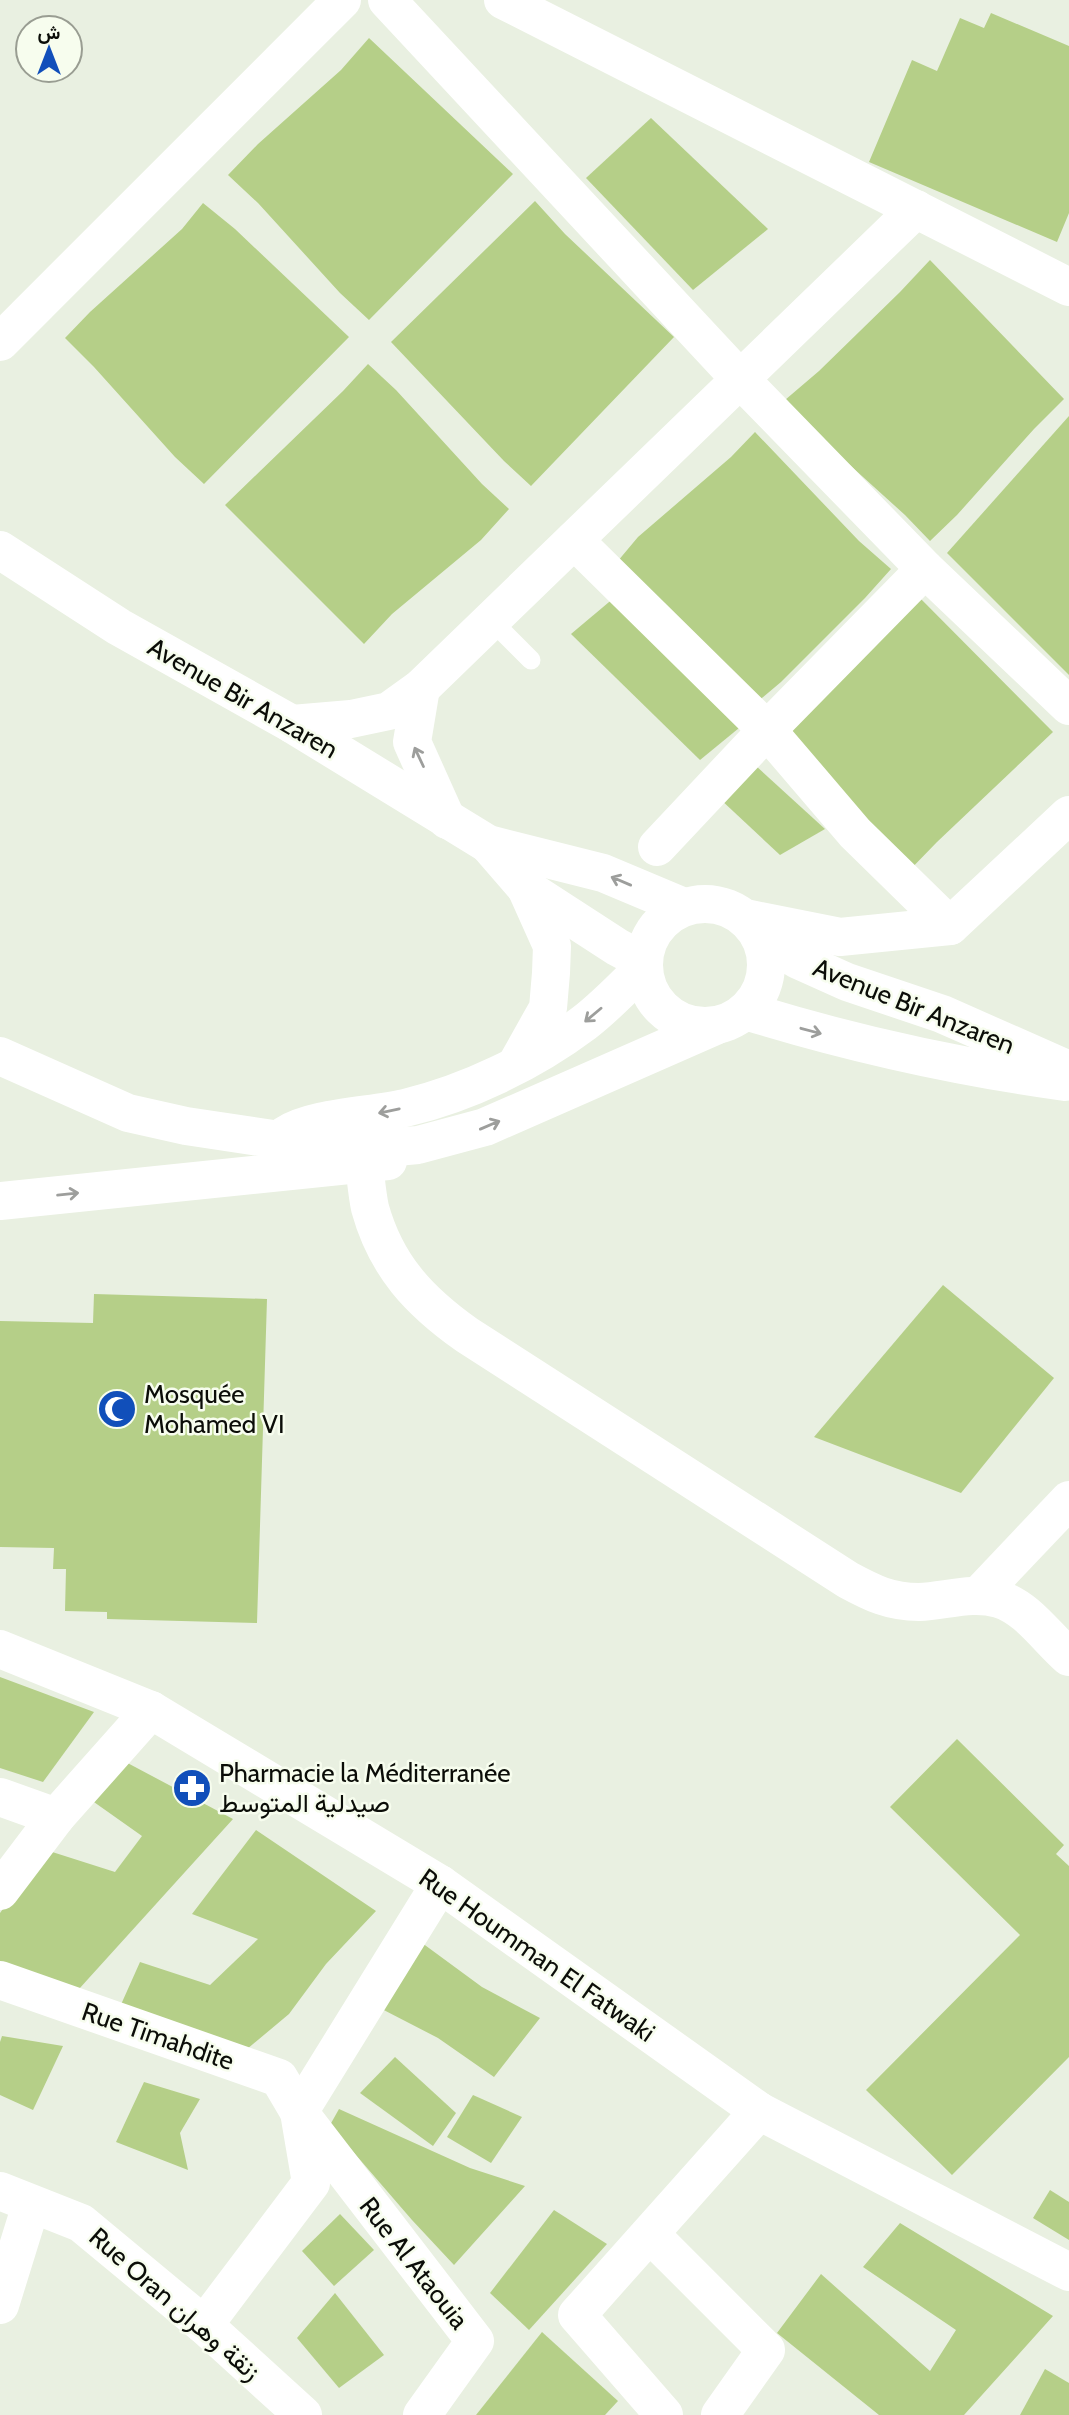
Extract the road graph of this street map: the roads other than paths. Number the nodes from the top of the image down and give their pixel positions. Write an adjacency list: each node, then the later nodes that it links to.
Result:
1 (342, 0): 6 (street)
2 (387, 0): 7 (street)
3 (503, 0): 4 (street)
4 (916, 209): 5 (street); 7 (street)
5 (1069, 287)
6 (0, 342)
7 (741, 380): 8 (street); 10 (street)
8 (574, 540): 11 (street); 16 (street)
9 (0, 550): 15 (street, Avenue Bir Anzaren)
10 (925, 569): 14 (street); 16 (street)
11 (491, 620): 12 (lane); 13 (street)
12 (531, 660)
13 (421, 688): 15 (street); 18 (street, one-way to 13)
14 (1069, 706)
15 (292, 724): 18 (street, Avenue Bir Anzaren)
16 (767, 730): 20 (street); 23 (street)
17 (1069, 815): 23 (street)
18 (447, 820): 19 (street, Avenue Bir Anzaren)
19 (488, 844): 21 (street, Avenue Bir Anzaren); 22 (street, Avenue Bir Anzaren, one-way to 19)
20 (657, 847)
21 (526, 888): 25 (street, Avenue Bir Anzaren); 28 (street)
22 (684, 907): 24 (street); 25 (street)
23 (950, 926): 24 (street)
24 (753, 928): 26 (street); 29 (street, Avenue Bir Anzaren)
25 (643, 965): 26 (street); 28 (street, one-way to 28)
26 (731, 1018): 30 (street, Avenue Bir Anzaren, one-way to 30); 32 (street, one-way to 26)
27 (0, 1056): 31 (street)
28 (516, 1065): 31 (street, one-way to 31)
29 (1069, 1070)
30 (1069, 1083)
31 (267, 1137): 32 (street); 34 (street)
32 (450, 1138): 33 (street)
33 (364, 1164): 34 (street); 37 (street)
34 (258, 1176): 35 (street, one-way to 34)
35 (0, 1201)
36 (1069, 1500): 37 (street)
37 (979, 1595): 39 (street)
38 (0, 1649): 40 (street, Rue Houmman El Fatwaki)
39 (1069, 1657)
40 (151, 1710): 42 (street); 43 (street, Rue Houmman El Fatwaki)
41 (0, 1797): 42 (street)
42 (56, 1817): 44 (street)
43 (440, 1884): 46 (street, Rue Houmman El Fatwaki); 47 (street)
44 (0, 1891)
45 (0, 1980): 47 (street, Rue Timahdite)
46 (759, 2111): 49 (street); 50 (street, Rue Houmman El Fatwaki)
47 (299, 2112): 52 (street); 54 (street, Rue Al Ataouia)
48 (15, 2198): 51 (street); 52 (street, Rue Oran زنقة وهران)
49 (651, 2235): 55 (street); 56 (street)
50 (1069, 2272)
51 (0, 2305)
52 (204, 2325): 53 (street, Rue Oran زنقة وهران)
53 (303, 2415)
54 (422, 2415)
55 (664, 2415)
56 (720, 2415)

